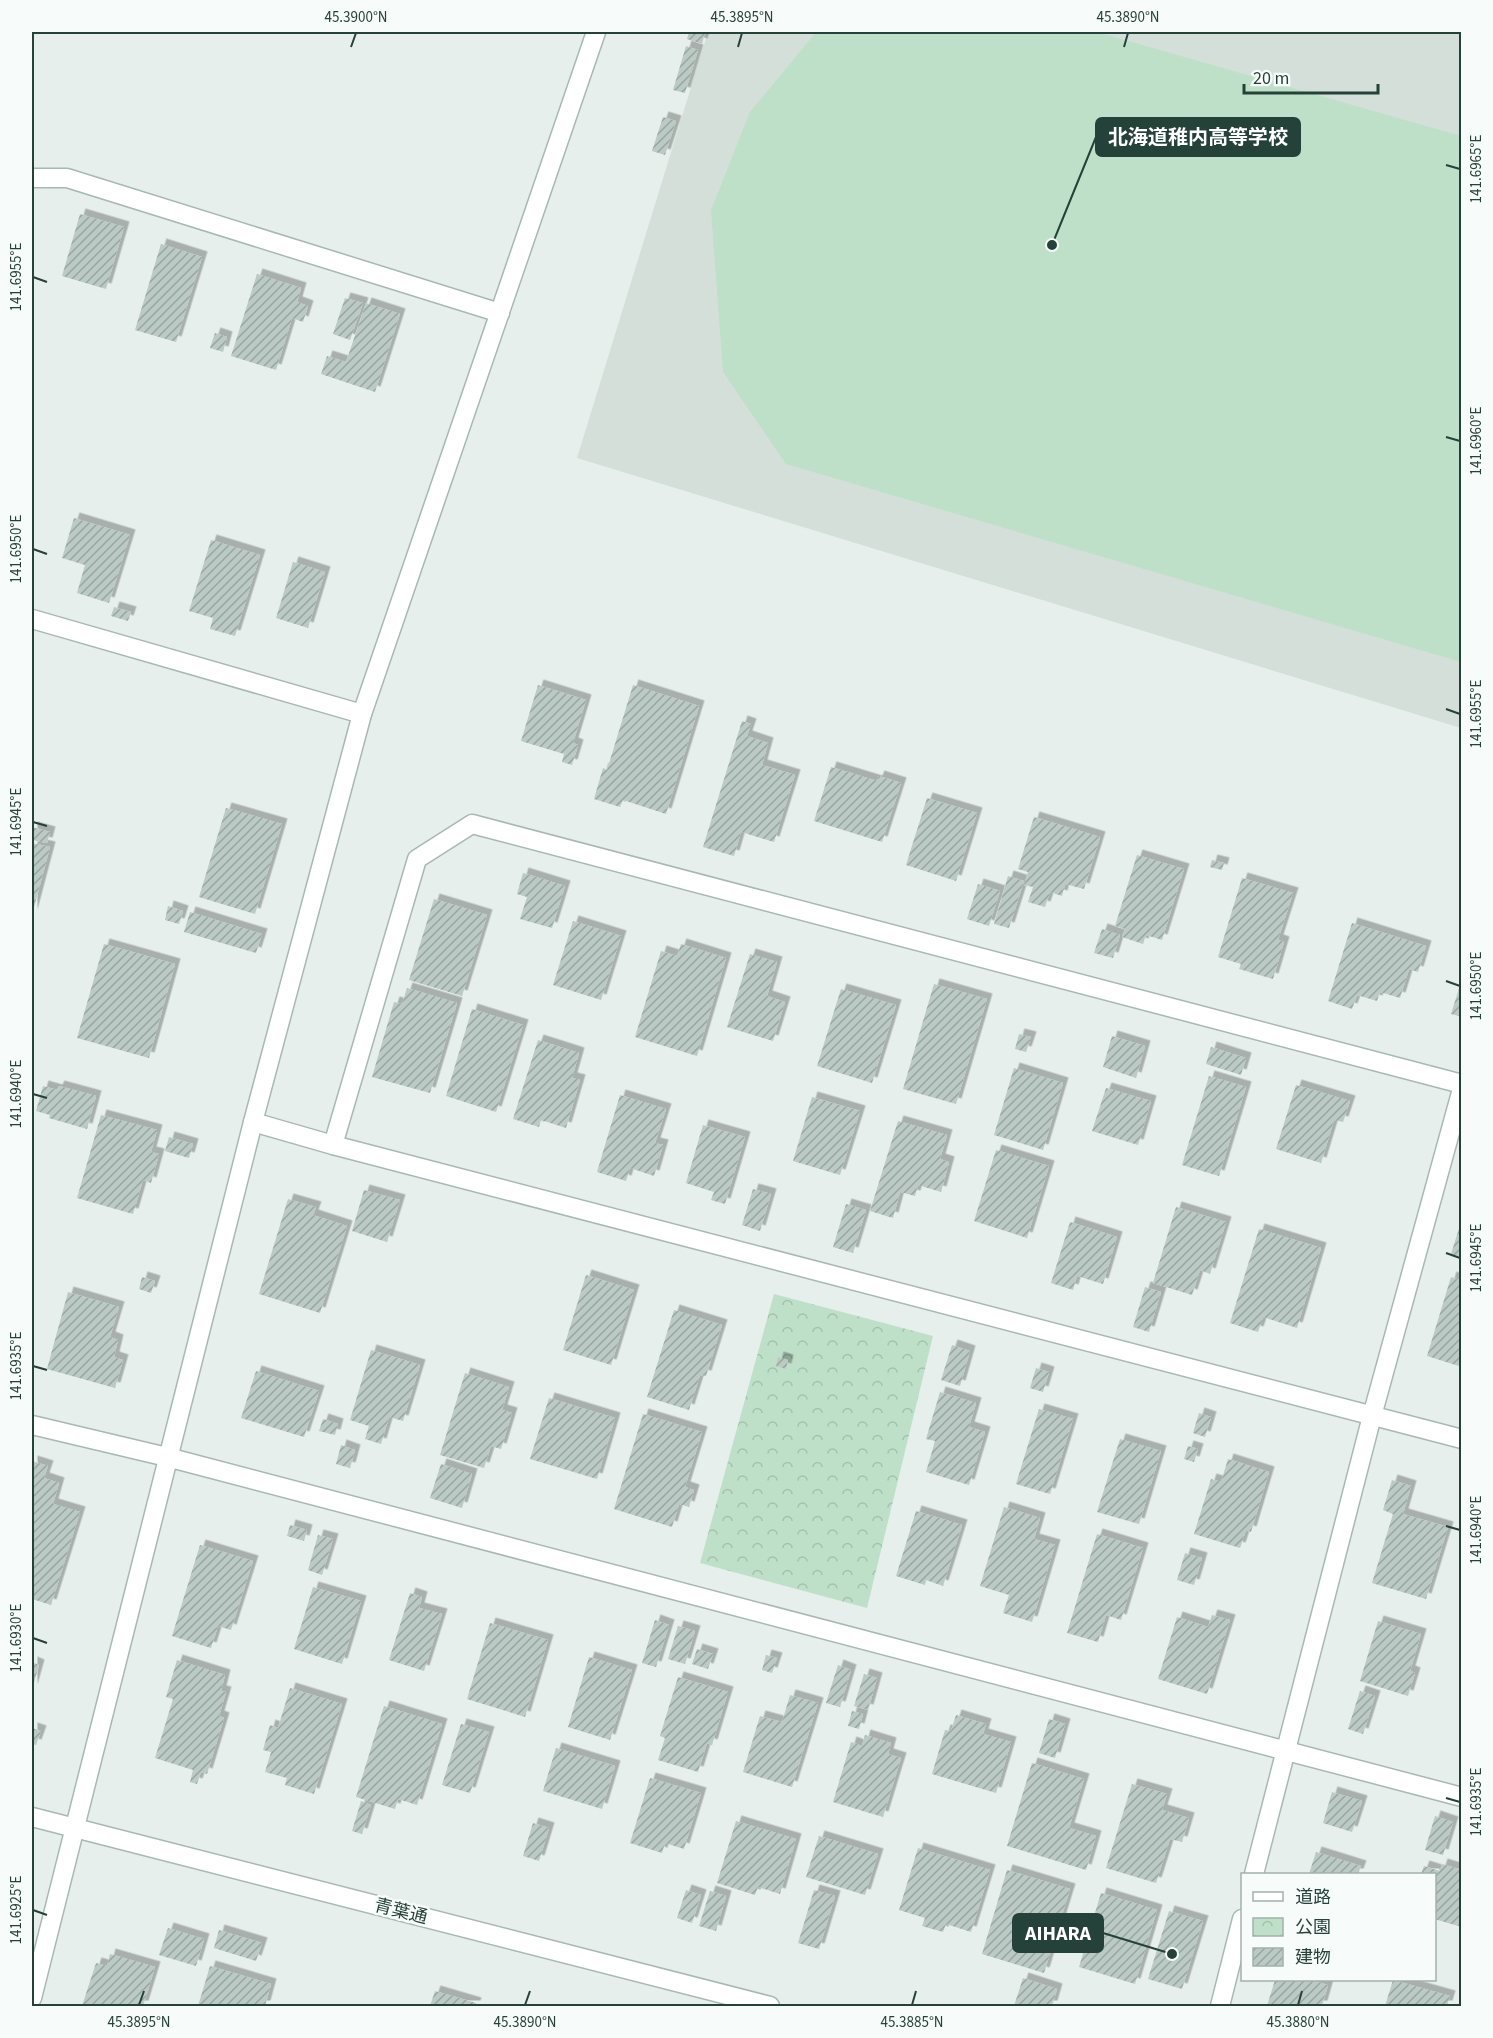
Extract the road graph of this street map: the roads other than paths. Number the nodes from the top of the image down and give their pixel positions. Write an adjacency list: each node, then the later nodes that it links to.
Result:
1 (596, 32): 3 (street)
2 (32, 178): 3 (street)
3 (500, 313): 5 (street)
4 (32, 619): 5 (street)
5 (362, 714): 8 (street)
6 (1461, 1084): 9 (street)
7 (1461, 1089): 10 (street)
8 (253, 1122): 9 (street); 13 (street)
9 (333, 1145): 10 (street)
10 (1372, 1416): 12 (street); 14 (street)
11 (32, 1425): 13 (street)
12 (1461, 1439)
13 (167, 1458): 14 (street); 17 (street)
14 (1285, 1752): 15 (street); 18 (street)
15 (1461, 1797)
16 (32, 1817): 17 (street, 青葉通)
17 (75, 1827): 20 (street); 21 (street, 青葉通)
18 (1255, 1873)
19 (1241, 1923): 22 (street)
20 (32, 1998)
21 (770, 2007)
22 (1220, 2007)

